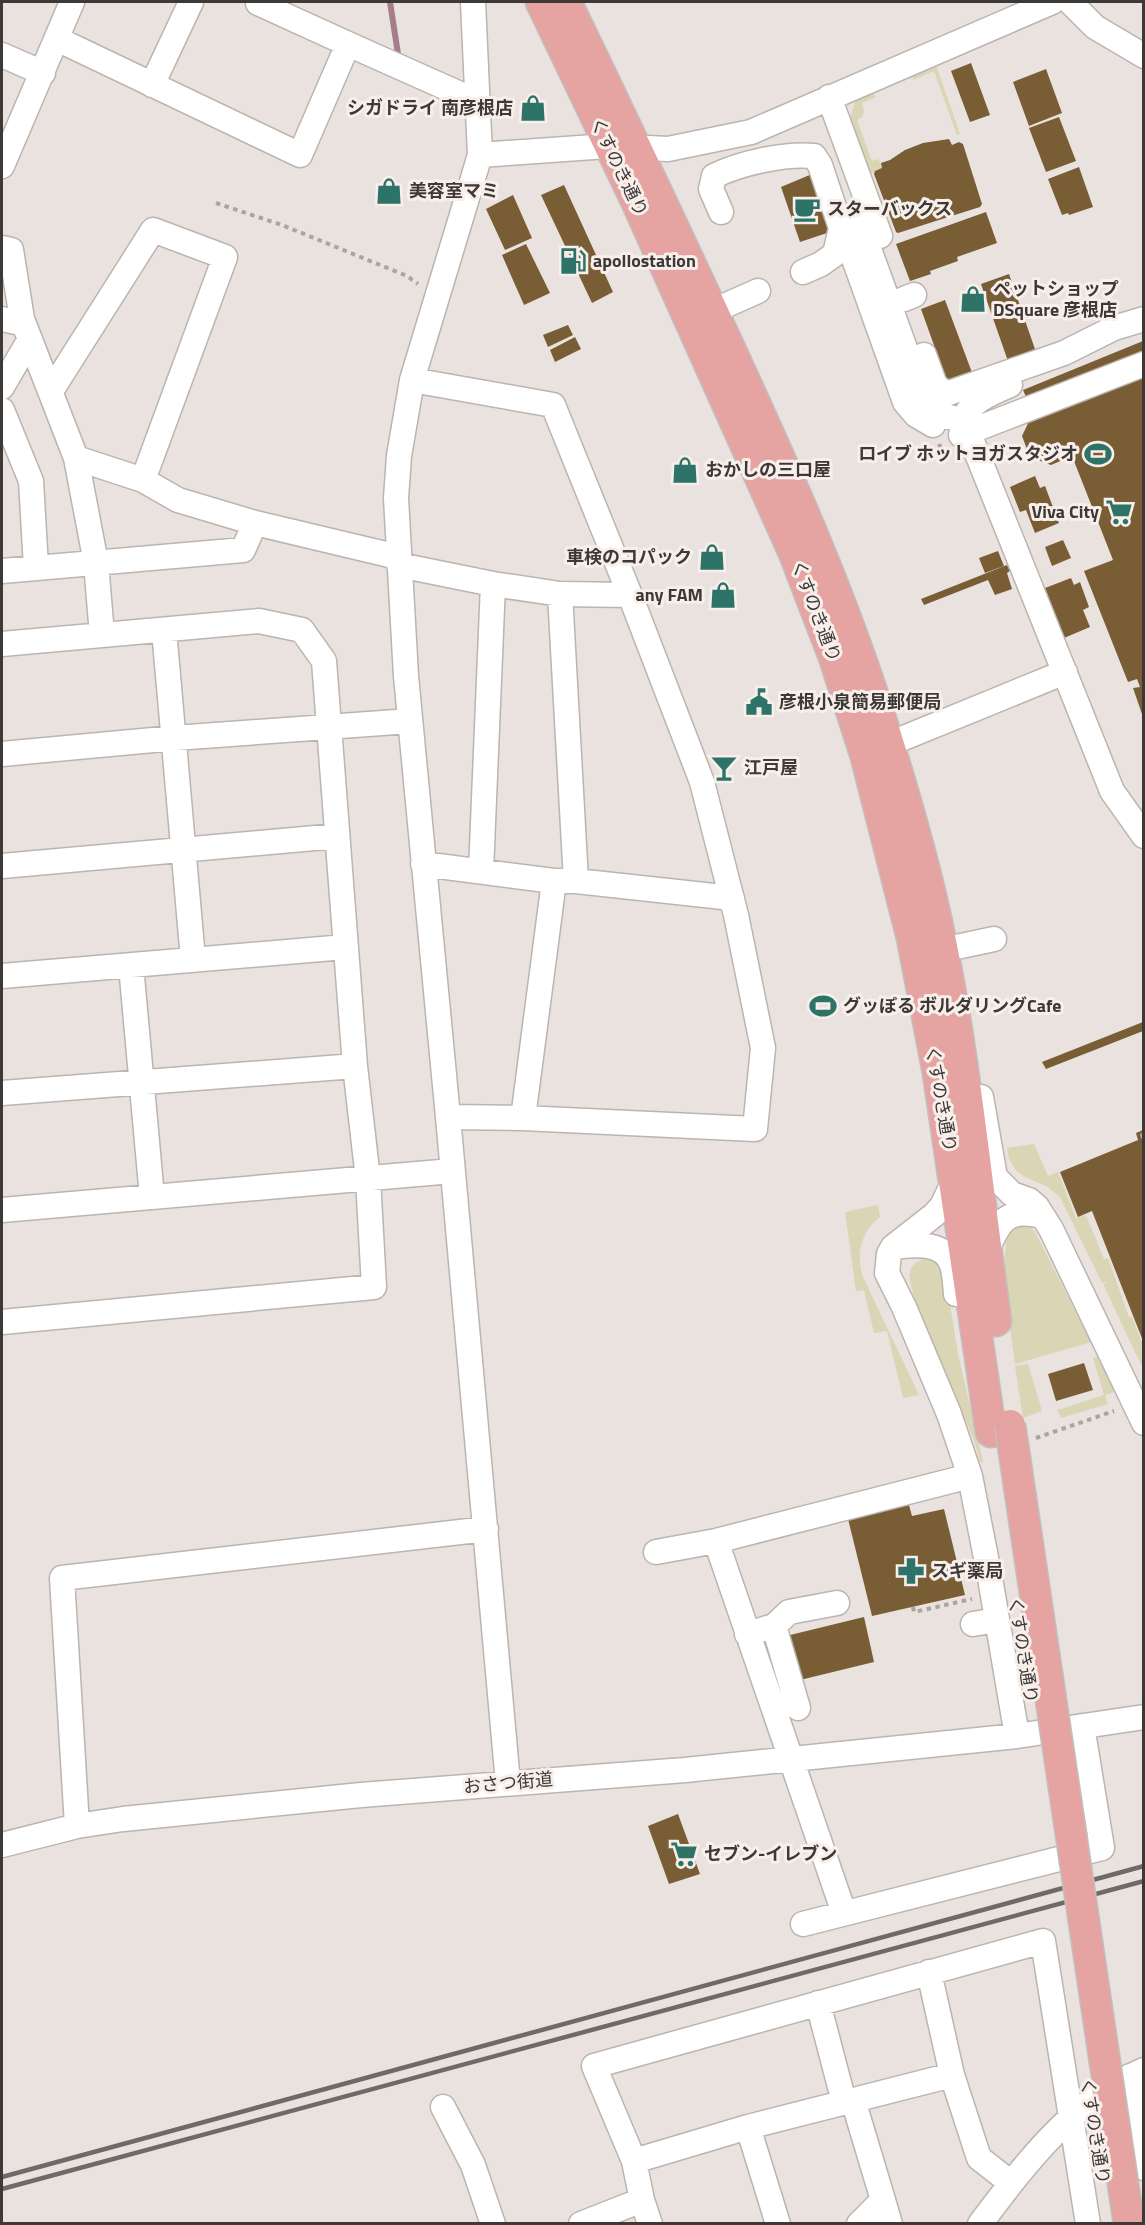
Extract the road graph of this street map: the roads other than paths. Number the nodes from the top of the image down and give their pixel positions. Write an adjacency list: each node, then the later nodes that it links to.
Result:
1 (72, 2): 9 (street)
2 (191, 2): 14 (street)
3 (472, 2): 16 (street)
4 (541, 2): 17 (main road, くすのき通り)
5 (566, 2): 17 (main road, くすのき通り)
6 (1052, 2): 15 (street)
7 (1070, 2): 12 (street)
8 (258, 3): 10 (street)
9 (57, 39): 13 (street); 14 (street)
10 (348, 44): 14 (street); 16 (street)
11 (2, 55): 13 (street)
12 (1143, 56)
13 (43, 73): 19 (street)
14 (152, 85)
15 (829, 97): 17 (street); 20 (street)
16 (478, 102): 18 (street)
17 (623, 148): 18 (street); 26 (main road, くすのき通り); 78 (main road, くすのき通り)
18 (480, 155): 31 (street)
19 (2, 166)
20 (865, 195): 22 (street); 36 (street)
21 (721, 212): 24 (street)
22 (874, 220): 27 (street); 36 (street)
23 (2, 248): 28 (street)
24 (803, 272)
25 (758, 291): 26 (street)
26 (713, 311): 54 (main road, くすのき通り)
27 (1134, 324): 36 (street)
28 (18, 326): 32 (street); 33 (street)
29 (1143, 352): 34 (street)
30 (1143, 364): 34 (street)
31 (412, 380): 40 (street); 46 (street)
32 (2, 387)
33 (51, 391): 37 (street); 38 (street)
34 (1028, 402): 36 (street)
35 (2, 410): 42 (street)
36 (967, 434): 50 (street)
37 (76, 458): 38 (street); 41 (street)
38 (143, 480): 39 (street)
39 (255, 523): 40 (street); 41 (street)
40 (399, 561): 44 (street); 51 (street)
41 (96, 563): 42 (street); 48 (street)
42 (36, 567): 43 (street)
43 (2, 571)
44 (493, 585): 45 (street); 61 (street)
45 (560, 594): 46 (street); 62 (street)
46 (630, 595): 63 (street)
47 (164, 630): 48 (street); 52 (street); 53 (street)
48 (102, 634): 49 (street)
49 (2, 644)
50 (1065, 672): 54 (street); 57 (street)
51 (410, 721): 52 (street); 59 (street)
52 (328, 726): 53 (street); 56 (street)
53 (174, 738): 55 (street); 58 (street)
54 (889, 744): 66 (main road, くすのき通り)
55 (2, 754)
56 (337, 836): 58 (street); 65 (street)
57 (1143, 836)
58 (183, 850): 60 (street); 67 (street)
59 (423, 864): 61 (street); 74 (street)
60 (2, 866)
61 (481, 871): 62 (street)
62 (565, 881): 63 (street); 75 (street)
63 (732, 898): 75 (street)
64 (994, 939): 66 (street)
65 (345, 947): 67 (street); 71 (street)
66 (942, 950): 70 (main road, くすのき通り)
67 (193, 959): 68 (street)
68 (131, 966): 69 (street); 72 (street)
69 (2, 976)
70 (959, 1046): 81 (street); 83 (main road, くすのき通り)
71 (355, 1066): 72 (street); 77 (street)
72 (142, 1082): 73 (street); 79 (street)
73 (2, 1093)
74 (448, 1117): 75 (street); 76 (street)
75 (523, 1118)
76 (452, 1171): 77 (street); 89 (street)
77 (368, 1179): 79 (street); 84 (street)
78 (954, 1181): 82 (street); 85 (main road, くすのき通り)
79 (152, 1197): 80 (street)
80 (2, 1210)
81 (1042, 1216): 83 (street); 86 (street)
82 (893, 1247): 85 (street); 88 (street)
83 (986, 1252): 87 (main road, くすのき通り)
84 (2, 1322)
85 (986, 1393): 87 (main road, くすのき通り)
86 (1134, 1407)
87 (1012, 1432): 128 (main road, くすのき通り); 129 (main road, くすのき通り, bridge)
88 (970, 1476): 90 (street); 93 (street)
89 (486, 1529): 102 (street); 103 (street)
90 (716, 1541): 91 (street); 96 (street)
91 (656, 1552)
92 (837, 1603): 95 (street)
93 (997, 1620): 94 (street); 100 (street)
94 (973, 1624)
95 (774, 1626): 96 (street); 97 (street)
96 (747, 1634): 101 (street)
97 (798, 1708)
98 (1143, 1717): 99 (street, おさつ街道)
99 (1082, 1726): 100 (street, おさつ街道); 105 (street)
100 (1017, 1736): 101 (street, おさつ街道)
101 (791, 1758): 102 (street, おさつ街道); 105 (street)
102 (508, 1783): 103 (street, おさつ街道)
103 (77, 1826): 104 (street, おさつ街道)
104 (2, 1845)
105 (844, 1913): 106 (street)
106 (803, 1924)
107 (929, 1972): 108 (street); 110 (street); 113 (street)
108 (818, 2003): 111 (street); 115 (street)
109 (1137, 2073): 113 (street); 116 (street)
110 (952, 2075): 111 (street); 117 (street)
111 (848, 2101): 114 (street); 119 (street)
112 (443, 2107): 120 (street)
113 (1071, 2118): 117 (street); 127 (street)
114 (748, 2127): 115 (street); 123 (street)
115 (634, 2161): 118 (street)
116 (1143, 2168)
117 (1011, 2183): 126 (street)
118 (642, 2200): 121 (street); 122 (street)
119 (883, 2200): 124 (street); 125 (street)
120 (493, 2223)
121 (581, 2223)
122 (650, 2223)
123 (778, 2223)
124 (859, 2223)
125 (890, 2223)
126 (980, 2223)
127 (1088, 2223)
128 (1109, 2223)
129 (1129, 2223)

